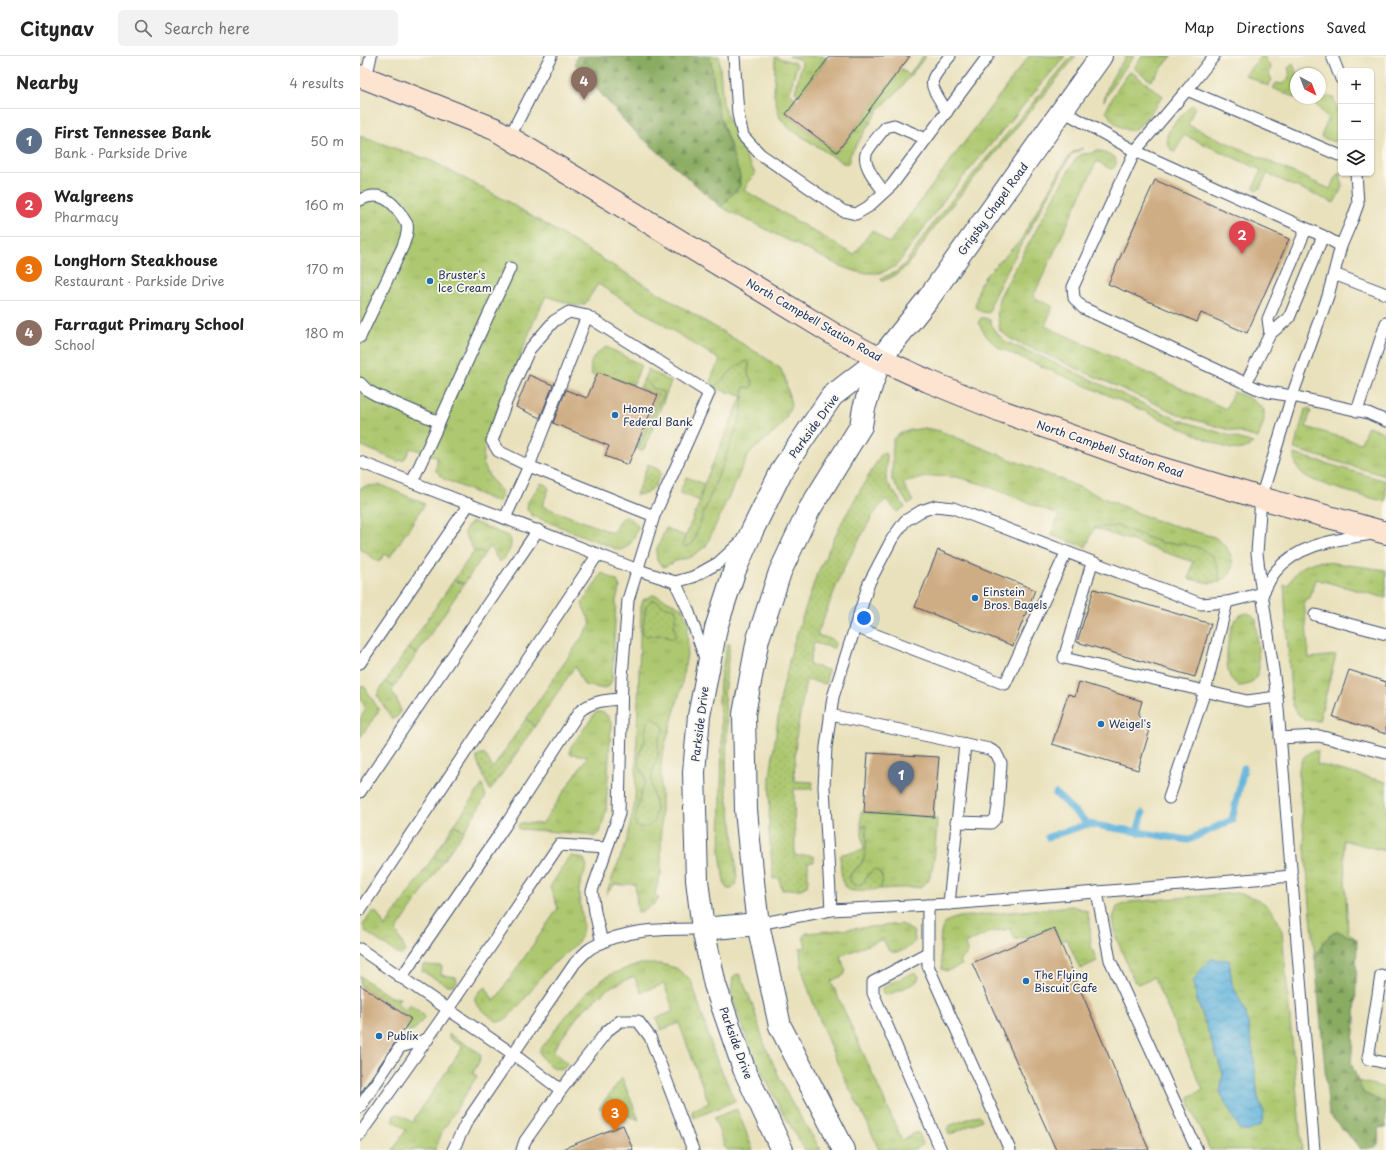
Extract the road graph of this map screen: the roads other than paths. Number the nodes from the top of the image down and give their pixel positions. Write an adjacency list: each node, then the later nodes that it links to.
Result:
1 (371, 56): 10 (lane)
2 (551, 56): 14 (lane)
3 (734, 56): 19 (lane)
4 (950, 56): 13 (lane)
5 (988, 56): 13 (lane)
6 (1101, 56): 12 (street, Grigsby Chapel Road)
7 (1214, 56): 11 (lane)
8 (1332, 56): 9 (lane)
9 (1338, 71)
10 (363, 77): 14 (main road, North Campbell Station Road)
11 (1187, 90): 16 (lane); 17 (lane)
12 (1063, 111): 16 (lane); 31 (street, Grigsby Chapel Road)
13 (947, 112): 15 (lane)
14 (509, 138): 31 (main road, North Campbell Station Road)
15 (926, 139): 19 (lane); 19 (lane)
16 (1135, 151): 21 (lane); 33 (lane)
17 (1338, 155)
18 (1356, 176): 23 (lane)
19 (884, 192)
20 (360, 200): 30 (lane)
21 (1306, 229): 22 (lane); 29 (lane)
22 (1323, 236): 23 (lane); 29 (lane)
23 (1341, 246): 25 (lane)
24 (510, 268): 37 (lane)
25 (1334, 274): 26 (lane); 34 (lane)
26 (1386, 294)
27 (587, 316): 39 (lane); 39 (lane); 43 (lane)
28 (1386, 323): 35 (lane)
29 (1270, 334): 33 (lane)
30 (360, 337)
31 (880, 359): 41 (main road, North Campbell Station Road); 46 (street, Parkside Drive); 77 (street)
32 (360, 383): 37 (lane)
33 (1246, 384): 34 (lane)
34 (1292, 396): 35 (lane); 41 (lane)
35 (1357, 411): 36 (lane)
36 (1386, 421)
37 (439, 422): 40 (lane)
38 (360, 462): 40 (lane)
39 (529, 466): 43 (lane); 44 (lane)
40 (412, 482): 42 (lane)
41 (1261, 498): 47 (main road, North Campbell Station Road); 53 (lane)
42 (469, 504): 44 (lane); 58 (lane)
43 (654, 516): 51 (lane)
44 (505, 518): 45 (lane)
45 (538, 530): 49 (lane); 67 (lane)
46 (752, 531): 52 (lane); 59 (street, Parkside Drive)
47 (1385, 533): 53 (lane)
48 (1066, 553): 50 (lane); 56 (lane); 56 (lane)
49 (598, 554): 51 (lane); 75 (lane)
50 (1092, 563): 54 (lane); 60 (lane)
51 (638, 570): 52 (lane); 62 (lane)
52 (675, 582): 59 (lane)
53 (1263, 593): 54 (lane); 61 (lane)
54 (1226, 602): 60 (lane)
55 (1315, 615): 57 (lane)
56 (855, 627): 63 (lane)
57 (1386, 634)
58 (360, 663)
59 (708, 667): 78 (street, Parkside Drive)
60 (1205, 691): 61 (lane); 68 (lane)
61 (1277, 697): 64 (lane)
62 (622, 699): 70 (lane); 83 (lane)
63 (830, 715): 65 (lane); 76 (lane)
64 (1280, 738): 66 (lane); 71 (lane)
65 (965, 744): 69 (lane); 69 (lane)
66 (1386, 753)
67 (360, 792)
68 (1169, 798)
69 (956, 822): 73 (lane)
70 (606, 848): 79 (lane); 84 (lane)
71 (1292, 876): 72 (lane); 99 (lane)
72 (1097, 892): 73 (lane); 98 (lane)
73 (949, 904): 74 (lane)
74 (928, 905): 76 (lane); 81 (lane)
75 (360, 910)
76 (831, 910): 77 (lane)
77 (758, 924): 78 (street); 95 (street)
78 (703, 929): 79 (lane); 94 (street, Parkside Drive)
79 (602, 943): 86 (lane)
80 (360, 949): 83 (lane)
81 (927, 953): 96 (lane); 97 (lane)
82 (1386, 977): 87 (lane)
83 (401, 978): 84 (lane)
84 (448, 1010): 85 (lane); 86 (lane)
85 (428, 1039): 89 (lane); 90 (lane)
86 (512, 1054): 88 (lane); 91 (lane)
87 (1386, 1063)
88 (561, 1090): 92 (lane); 93 (lane)
89 (360, 1107)
90 (360, 1134)
91 (453, 1150)
92 (522, 1150)
93 (693, 1150)
94 (782, 1150)
95 (844, 1150)
96 (941, 1150)
97 (1010, 1150)
98 (1197, 1150)
99 (1314, 1150)

